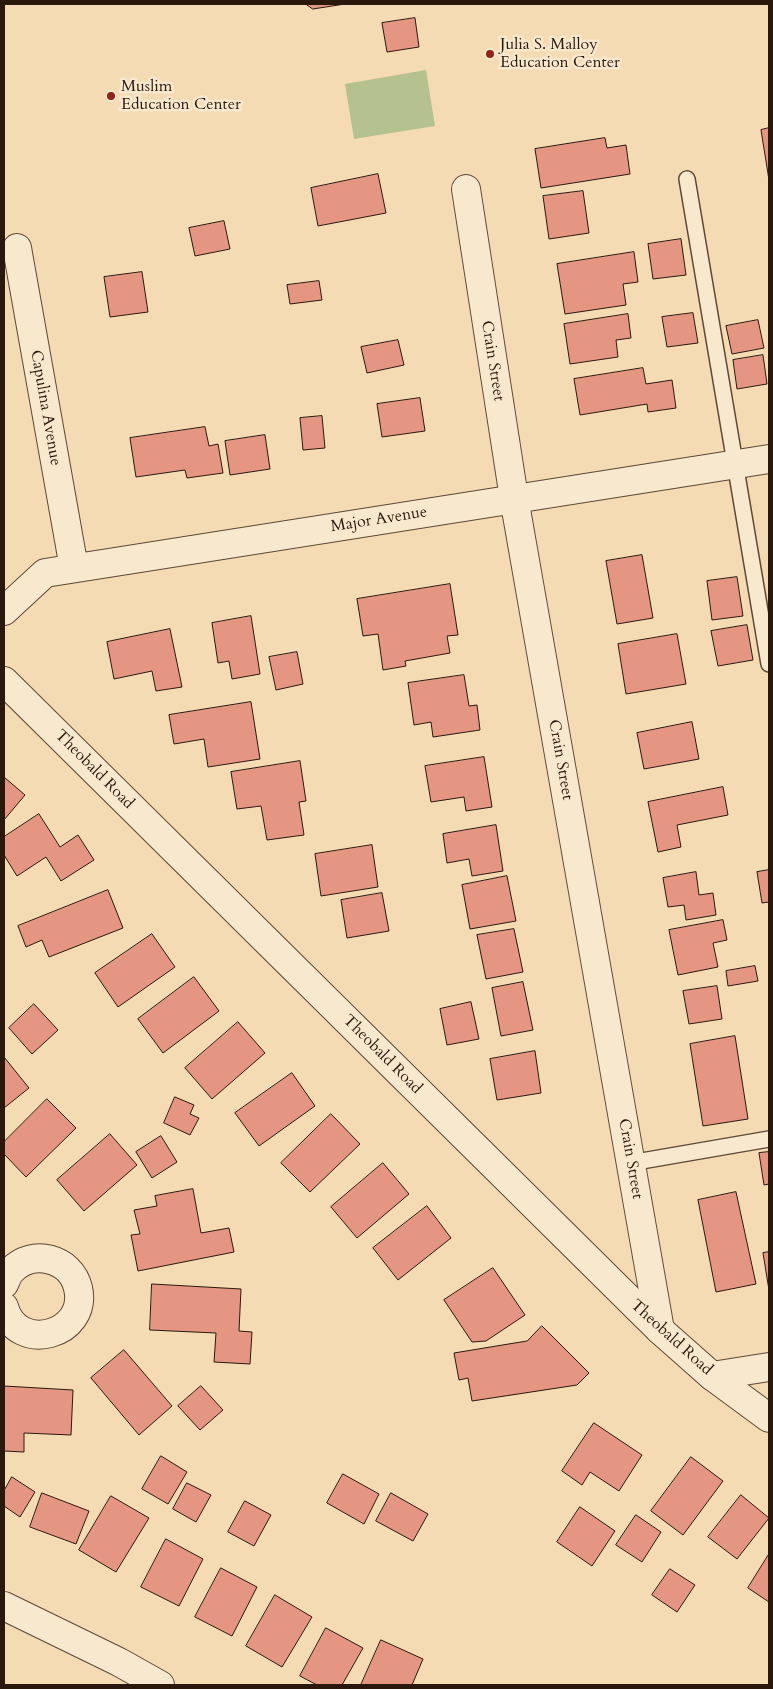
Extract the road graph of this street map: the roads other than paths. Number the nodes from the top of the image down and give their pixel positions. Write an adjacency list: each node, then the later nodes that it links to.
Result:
1 (687, 179): 5 (lane)
2 (466, 189): 6 (street, Crain Street)
3 (17, 248): 7 (street, Capulina Avenue)
4 (769, 459): 5 (street, Major Avenue)
5 (734, 464): 6 (street, Major Avenue); 9 (lane)
6 (514, 498): 7 (street, Major Avenue); 12 (street, Crain Street)
7 (74, 568): 8 (street, Major Avenue)
8 (4, 611)
9 (769, 664)
10 (4, 681): 15 (street, Theobald Road)
11 (769, 1139): 12 (lane)
12 (630, 1163): 15 (street, Crain Street)
13 (6, 1274): 14 (street)
14 (4, 1307)
15 (660, 1330): 17 (street, Theobald Road)
16 (769, 1367): 17 (street)
17 (712, 1376): 18 (street, Theobald Road)
18 (769, 1418)
19 (4, 1606): 20 (street)
20 (160, 1685)

